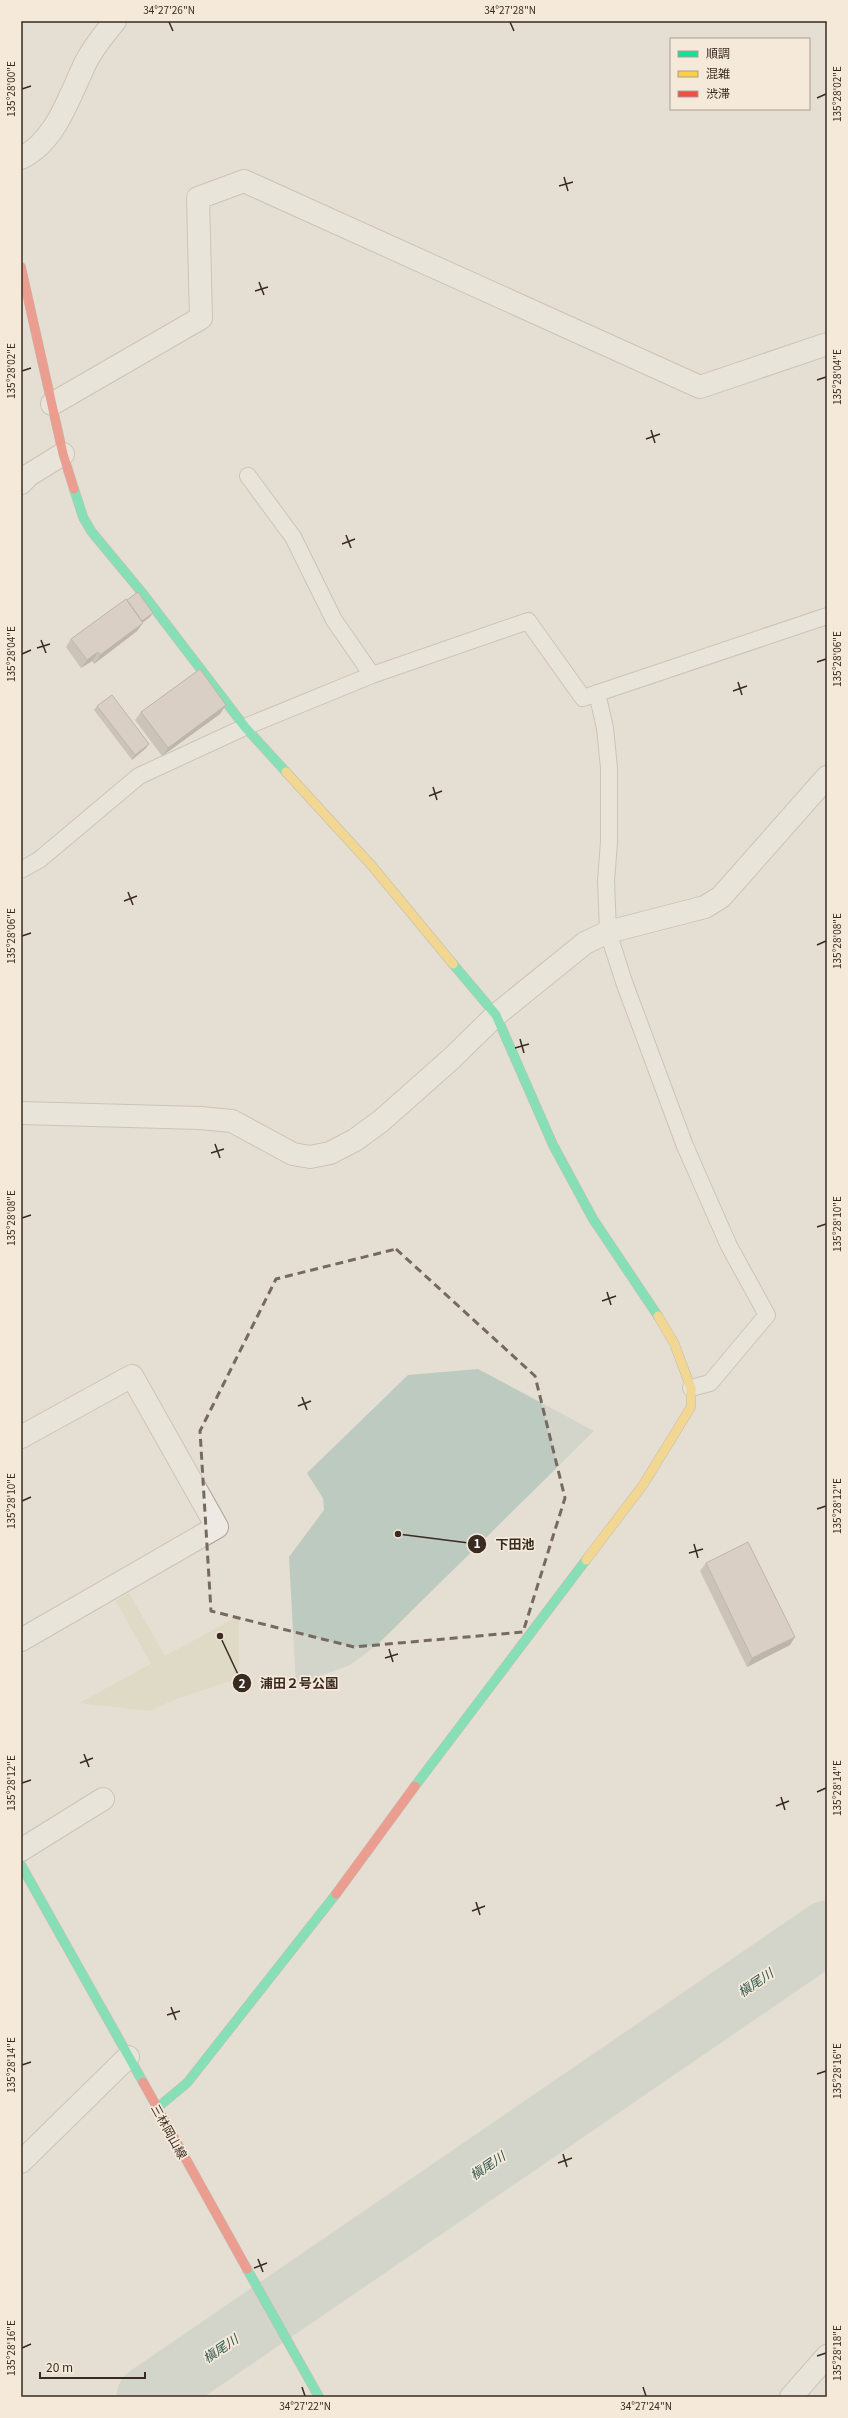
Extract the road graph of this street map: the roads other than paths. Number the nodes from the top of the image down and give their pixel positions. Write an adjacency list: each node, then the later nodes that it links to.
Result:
1 (115, 21): 2 (street)
2 (21, 158)
3 (21, 267): 5 (street)
4 (827, 344): 5 (street)
5 (52, 404): 6 (street)
6 (63, 454): 8 (street); 12 (street)
7 (248, 476): 10 (lane)
8 (21, 482)
9 (827, 616): 11 (lane)
10 (372, 674): 11 (lane); 12 (lane)
11 (598, 693): 15 (lane)
12 (245, 727): 14 (lane); 16 (street)
13 (827, 777): 15 (street)
14 (21, 870)
15 (608, 932): 16 (street); 18 (lane)
16 (496, 1015): 17 (street); 18 (street)
17 (21, 1114)
18 (691, 1388): 25 (street)
19 (21, 1437): 20 (street)
20 (21, 1640)
21 (103, 1799): 22 (street)
22 (21, 1850)
23 (21, 1865): 24 (street, 三林岡山線)
24 (128, 2057): 25 (street, 三林岡山線); 26 (street)
25 (157, 2108): 28 (street, 三林岡山線)
26 (21, 2162)
27 (827, 2356): 29 (street)
28 (319, 2397)
29 (791, 2397)

